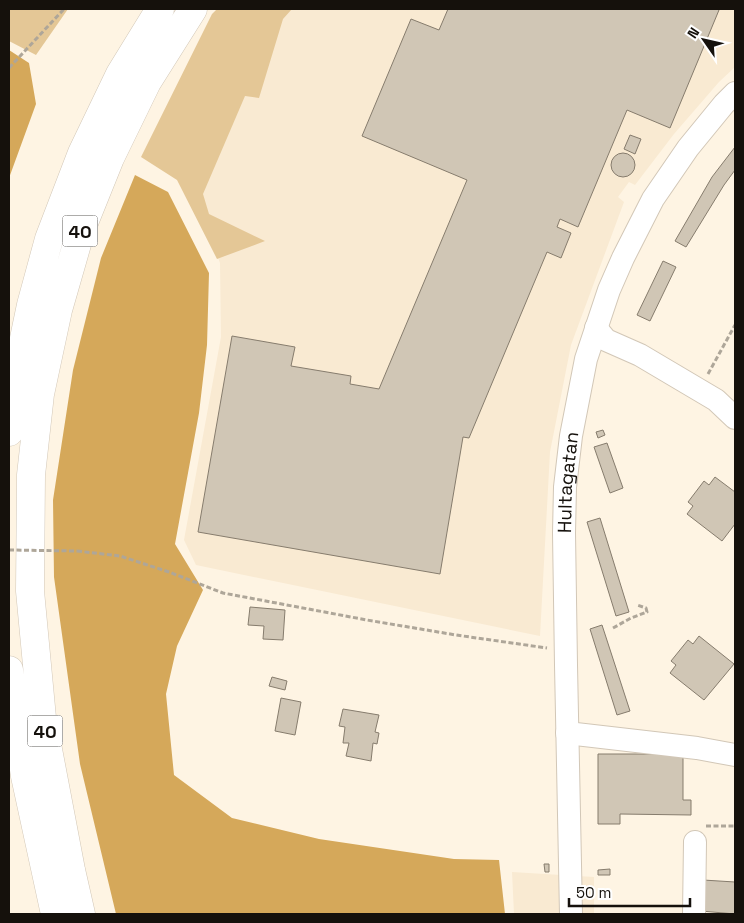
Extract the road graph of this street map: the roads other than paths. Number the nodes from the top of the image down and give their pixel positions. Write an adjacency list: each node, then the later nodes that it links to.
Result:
1 (160, 9): 6 (highway, 40)
2 (192, 9): 12 (highway, 40)
3 (735, 93): 4 (street, Hultagatan)
4 (596, 328): 5 (street); 8 (street, Hultagatan)
5 (735, 418)
6 (9, 432)
7 (9, 670): 11 (highway, 40)
8 (567, 733): 9 (street); 13 (street, Hultagatan)
9 (735, 755)
10 (695, 842): 14 (street)
11 (55, 914)
12 (81, 914)
13 (571, 914)
14 (694, 914)

